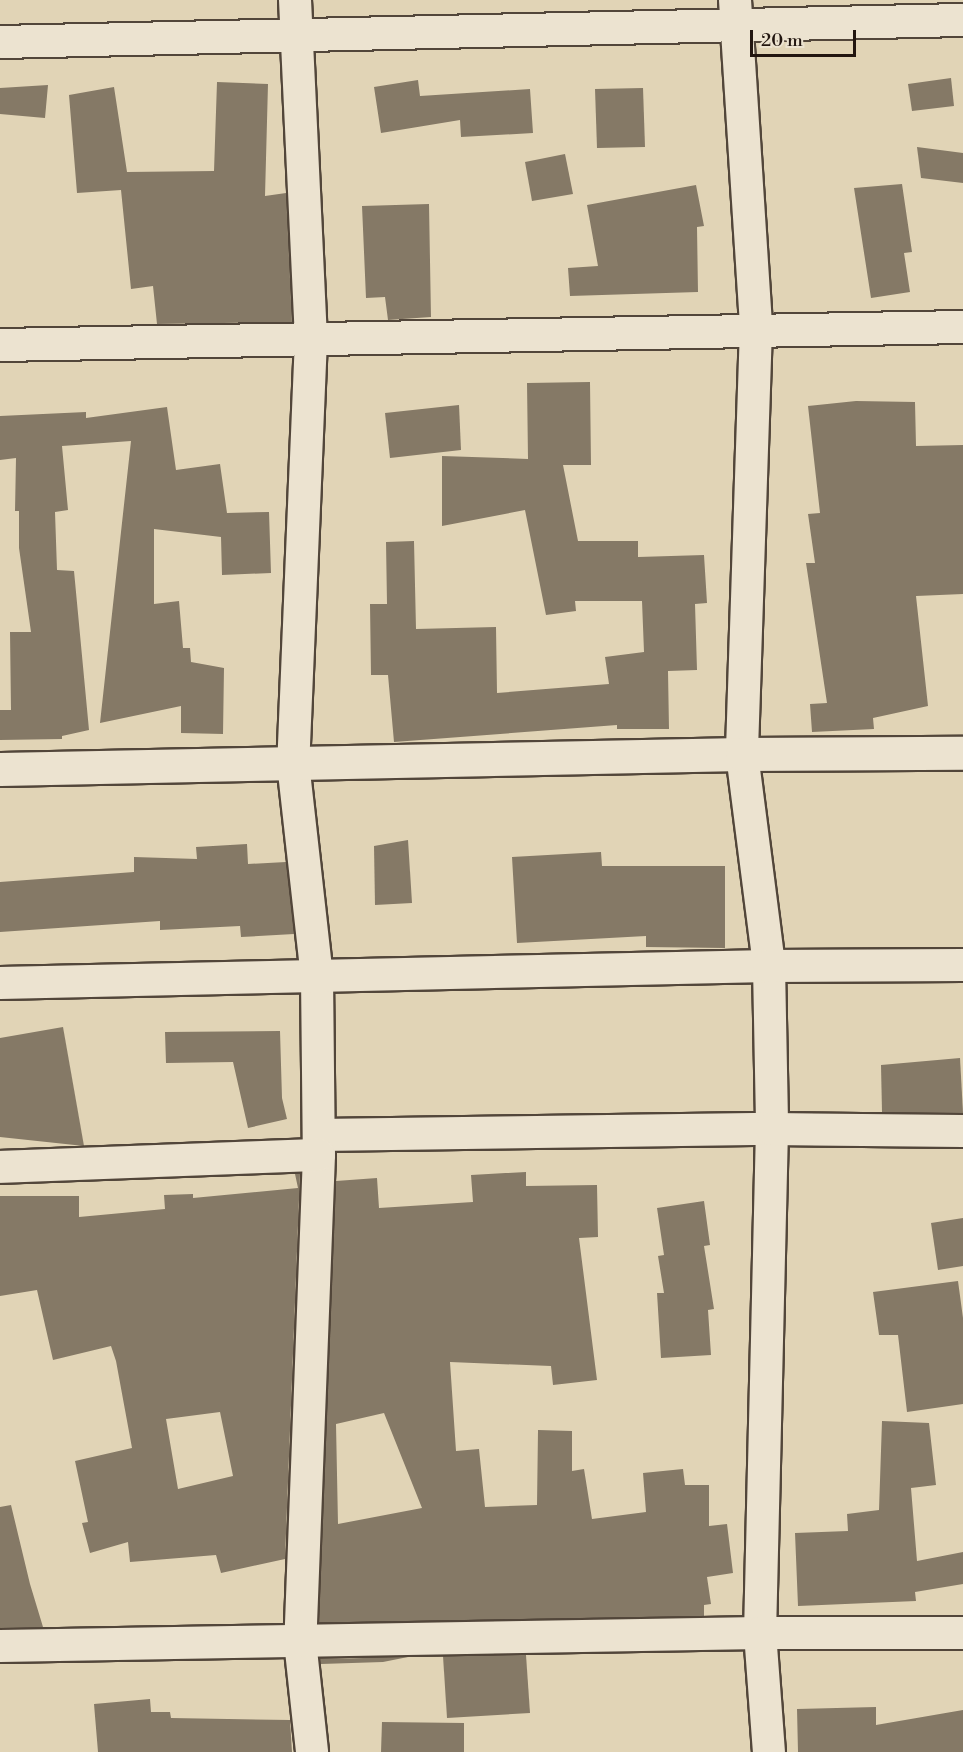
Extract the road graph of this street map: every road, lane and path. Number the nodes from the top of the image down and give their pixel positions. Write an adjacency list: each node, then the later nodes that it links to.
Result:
1 (295, 0): 4 (street)
2 (735, 11): 3 (street); 4 (street); 7 (street)
3 (963, 20)
4 (294, 37): 5 (street); 8 (street)
5 (0, 42)
6 (963, 327): 7 (street)
7 (756, 328): 8 (street); 11 (street)
8 (311, 339): 9 (street); 12 (street)
9 (0, 345)
10 (963, 753): 11 (street)
11 (742, 754): 12 (street); 15 (street)
12 (293, 763): 13 (street); 16 (street)
13 (0, 769)
14 (963, 965): 15 (street)
15 (769, 966): 16 (street); 18 (street)
16 (317, 976): 17 (street); 20 (street)
17 (0, 983)
18 (772, 1129): 19 (street); 20 (street); 22 (street)
19 (963, 1131)
20 (319, 1145): 21 (street); 24 (street)
21 (0, 1167)
22 (760, 1633): 23 (street); 24 (street); 27 (street)
23 (963, 1633)
24 (300, 1641): 25 (street); 26 (street)
25 (0, 1646)
26 (312, 1752)
27 (769, 1752)

